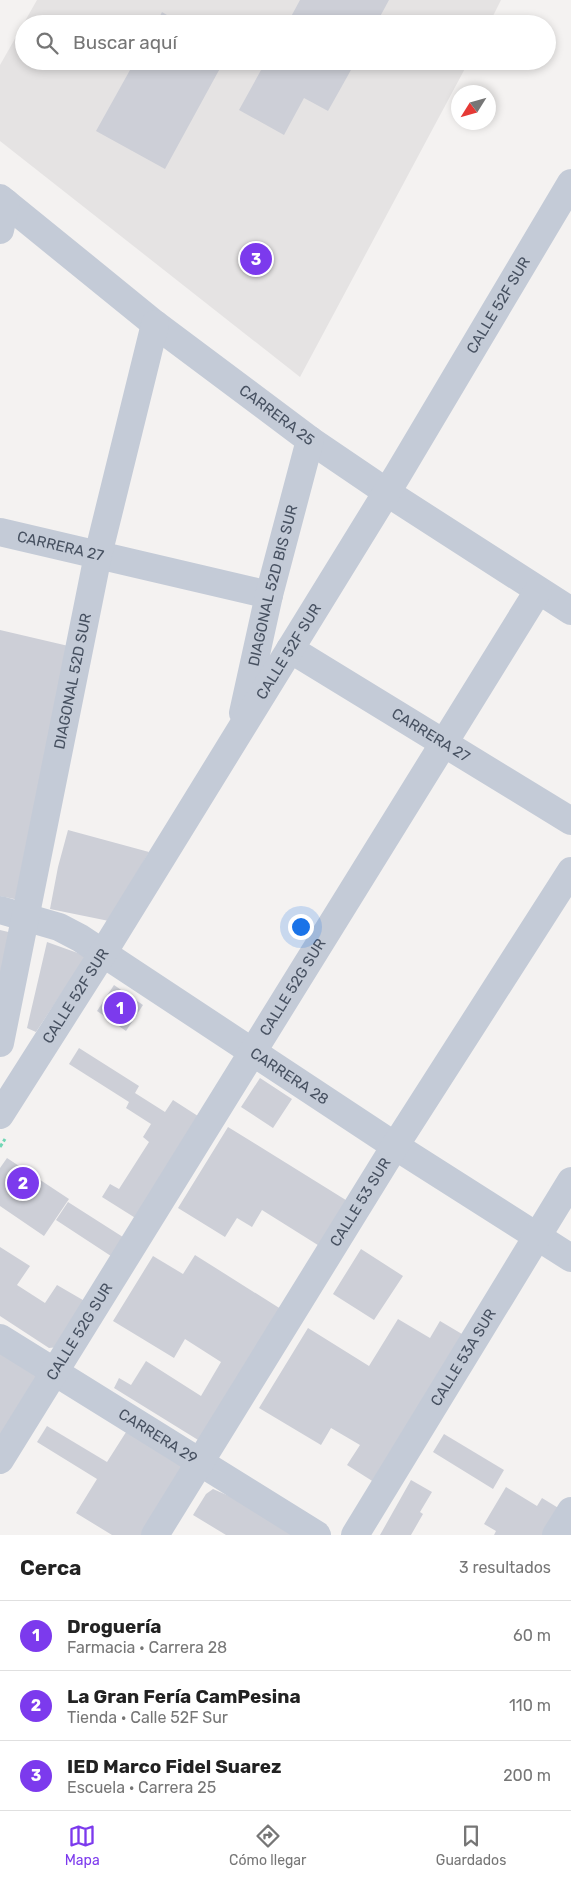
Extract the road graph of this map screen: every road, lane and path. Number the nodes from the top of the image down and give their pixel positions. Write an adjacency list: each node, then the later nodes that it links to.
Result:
1 (571, 183): 6 (street, CALLE 52F SUR)
2 (3, 201): 3 (street); 4 (street, CARRERA 25)
3 (0, 230)
4 (155, 324): 5 (street, CARRERA 25); 8 (street, DIAGONAL 52D SUR)
5 (310, 440): 6 (street, CARRERA 25); 10 (street, DIAGONAL 52D BIS SUR)
6 (387, 492): 9 (street, CARRERA 25); 12 (street, CALLE 52F SUR)
7 (0, 532): 8 (street, CARRERA 27)
8 (98, 556): 10 (street, CARRERA 27); 17 (street, DIAGONAL 52D SUR)
9 (538, 591): 11 (street, CARRERA 25); 14 (street, CALLE 52G SUR)
10 (269, 595): 13 (street, DIAGONAL 52D BIS SUR)
11 (571, 611)
12 (290, 649): 13 (street, CALLE 52F SUR); 14 (street, CARRERA 27)
13 (239, 732): 18 (street, CALLE 52F SUR)
14 (443, 743): 15 (street, CARRERA 27); 20 (street, CALLE 52G SUR)
15 (571, 821)
16 (571, 872): 22 (street, CALLE 53 SUR)
17 (13, 913): 18 (street, CARRERA 28); 19 (street, DIAGONAL 52D SUR)
18 (103, 953): 20 (street, CARRERA 28); 21 (street, CALLE 52F SUR)
19 (0, 1043)
20 (253, 1052): 22 (street, CARRERA 28); 27 (street, CALLE 52G SUR)
21 (0, 1115)
22 (396, 1146): 24 (street, CARRERA 28); 29 (street, CALLE 53 SUR)
23 (571, 1181): 24 (street, CALLE 53A SUR)
24 (537, 1236): 25 (street, CARRERA 28); 33 (street, CALLE 53A SUR)
25 (571, 1258)
26 (0, 1338): 27 (street, CARRERA 29)
27 (55, 1372): 28 (street, CALLE 52G SUR); 29 (street, CARRERA 29)
28 (0, 1460)
29 (201, 1462): 31 (street, CALLE 53 SUR); 32 (street, CARRERA 29)
30 (571, 1511): 34 (street)
31 (155, 1535)
32 (317, 1535)
33 (355, 1535)
34 (556, 1535)

